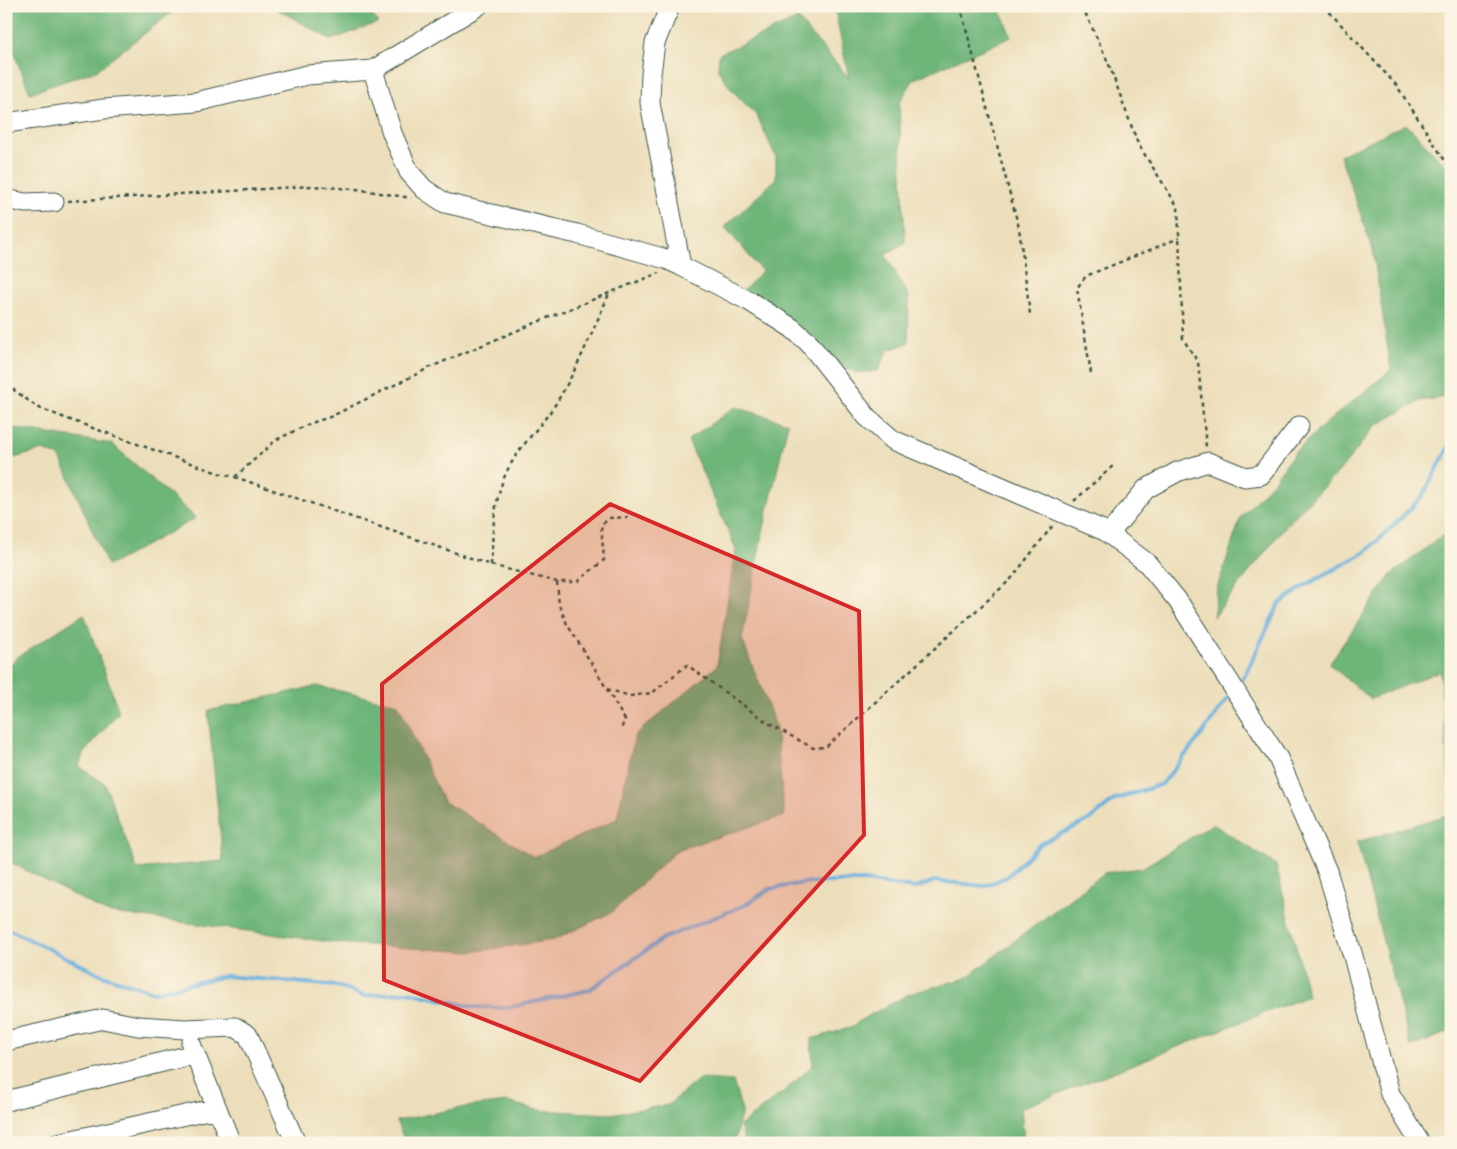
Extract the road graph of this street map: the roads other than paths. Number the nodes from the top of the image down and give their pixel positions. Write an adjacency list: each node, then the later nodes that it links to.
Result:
1 (478, 6): 3 (street)
2 (670, 6): 7 (street)
3 (373, 70): 4 (street); 7 (street)
4 (6, 123)
5 (6, 198): 6 (street)
6 (54, 202)
7 (680, 266): 9 (street)
8 (1300, 426): 9 (street)
9 (1109, 534): 18 (street)
10 (185, 1029): 11 (street); 12 (street); 17 (street)
11 (6, 1041)
12 (195, 1054): 13 (street); 14 (street)
13 (6, 1101)
14 (217, 1108): 15 (street); 16 (street)
15 (58, 1143)
16 (231, 1143)
17 (296, 1143)
18 (1420, 1143)

